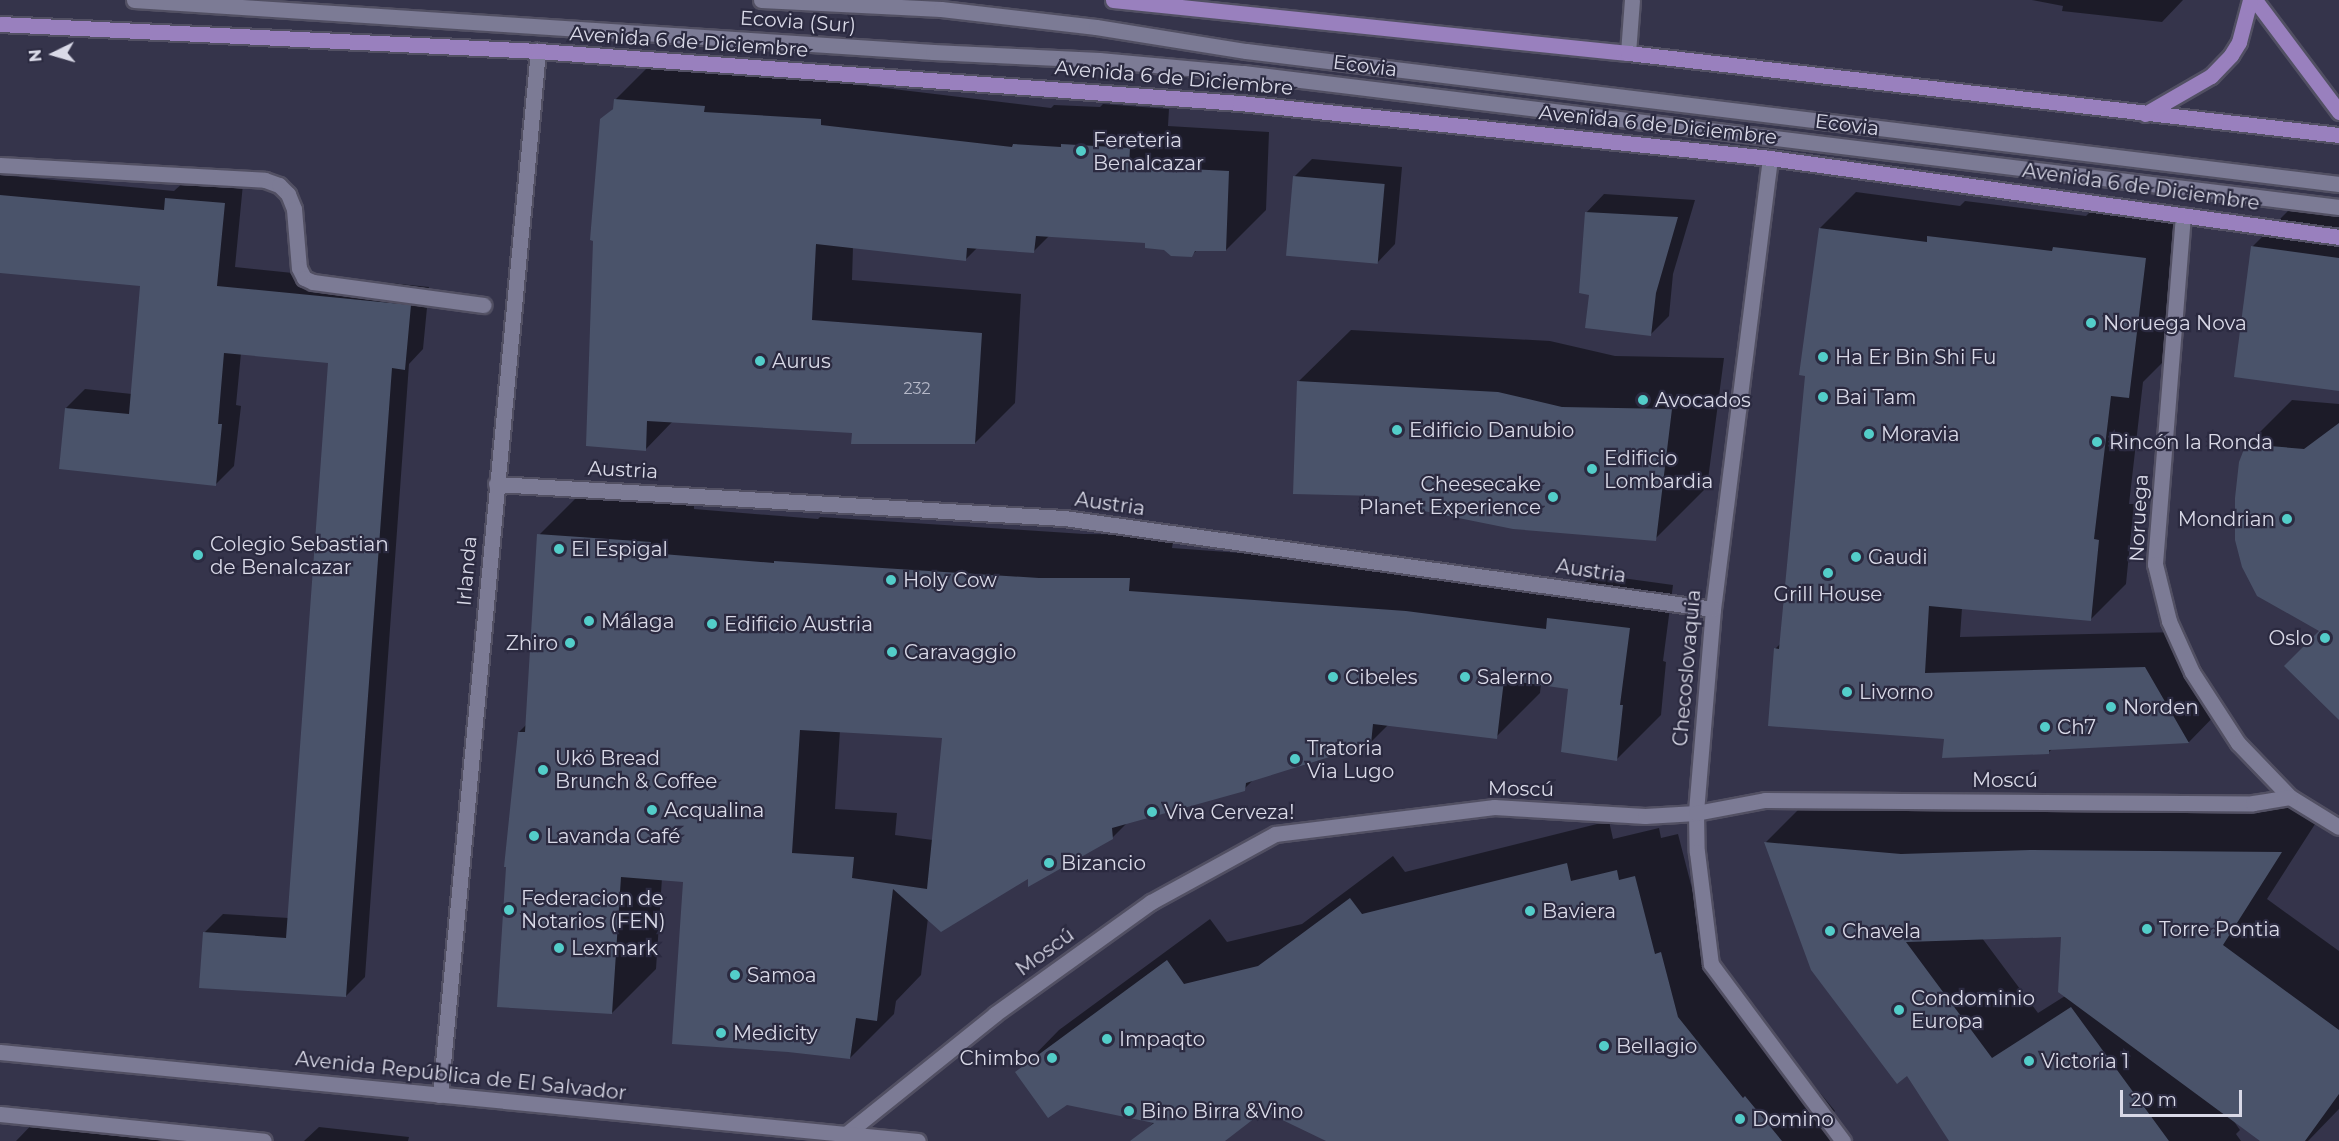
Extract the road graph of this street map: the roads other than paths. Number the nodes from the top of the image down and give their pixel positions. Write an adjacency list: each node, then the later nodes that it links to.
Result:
1 (134, 0): 10 (street, Ecovia (Sur))
2 (761, 0): 16 (street, Ecovia)
3 (1113, 0): 9 (main road)
4 (1632, 0): 9 (street)
5 (2250, 0): 12 (main road)
6 (2255, 0): 11 (main road)
7 (0, 24): 8 (main road, Avenida 6 de Diciembre)
8 (538, 51): 14 (main road, Avenida 6 de Diciembre); 21 (street, Irlanda)
9 (1628, 53): 12 (main road)
10 (1243, 73): 17 (street, Ecovia)
11 (2339, 112)
12 (2145, 114): 13 (main road)
13 (2339, 135)
14 (1770, 158): 18 (main road, Avenida 6 de Diciembre); 22 (street, Checoslovaquia)
15 (0, 165): 20 (street)
16 (2339, 184)
17 (2339, 207)
18 (2183, 215): 19 (main road, Avenida 6 de Diciembre); 23 (street, Noruega)
19 (2339, 237)
20 (483, 305)
21 (496, 484): 22 (street, Austria); 27 (street, Irlanda)
22 (1713, 609): 24 (street, Checoslovaquia)
23 (2290, 797): 24 (street, Moscú); 25 (street, Noruega)
24 (1696, 813): 29 (street, Moscú); 32 (street, Checoslovaquia)
25 (2339, 827)
26 (0, 1052): 27 (street, Avenida República de El Salvador)
27 (440, 1095): 29 (street, Avenida República de El Salvador)
28 (0, 1114): 30 (street)
29 (844, 1138): 31 (street, Avenida República de El Salvador)
30 (264, 1141)
31 (918, 1141)
32 (1843, 1141)

